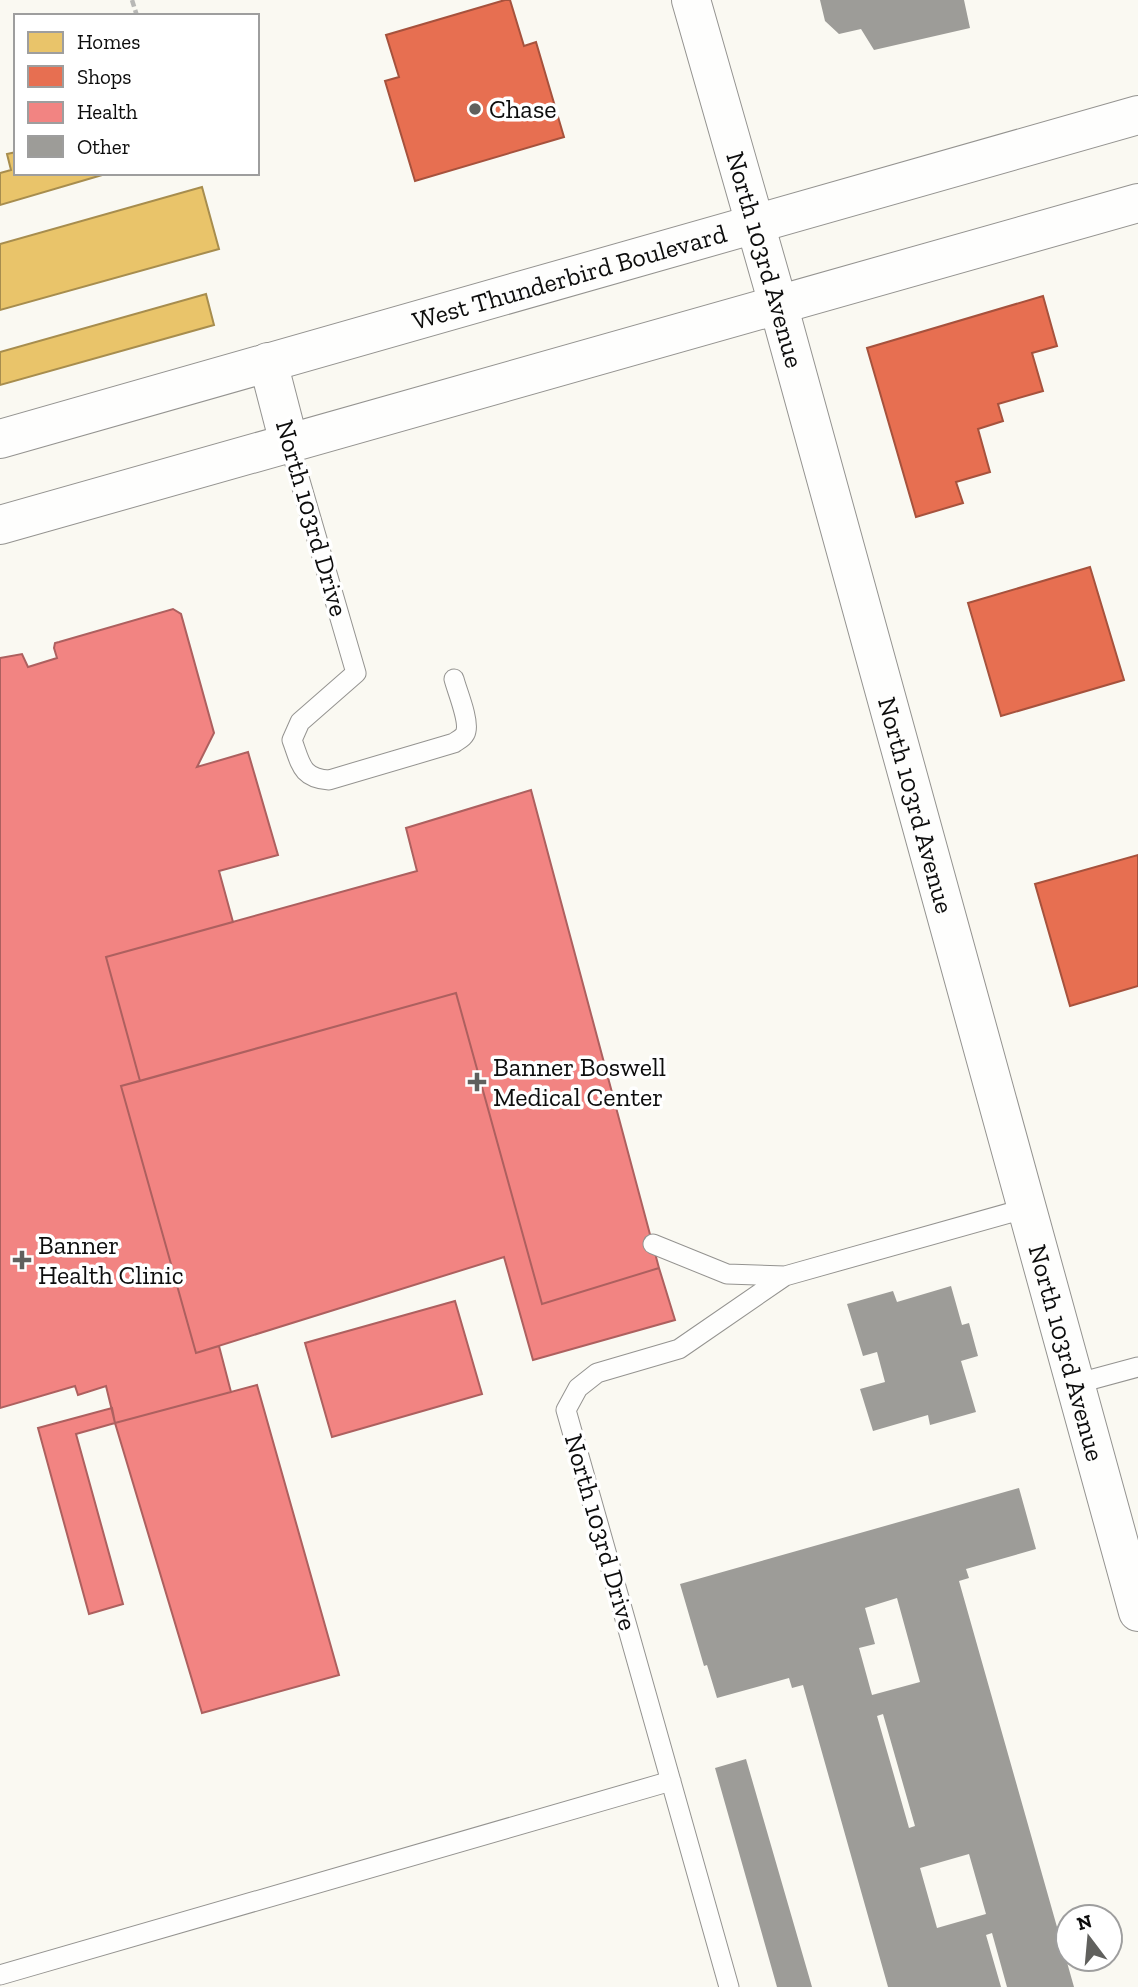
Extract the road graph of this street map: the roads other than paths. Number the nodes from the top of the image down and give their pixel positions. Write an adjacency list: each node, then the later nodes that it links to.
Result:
1 (691, 0): 4 (street, North 103rd Avenue)
2 (1138, 115): 4 (street, West Thunderbird Boulevard)
3 (1138, 203): 5 (street)
4 (755, 224): 5 (street, North 103rd Avenue); 6 (street, West Thunderbird Boulevard)
5 (778, 304): 8 (street); 11 (street, North 103rd Avenue)
6 (268, 362): 7 (street, West Thunderbird Boulevard); 8 (street, North 103rd Drive)
7 (0, 439)
8 (289, 443): 9 (street); 10 (lane, North 103rd Drive)
9 (0, 525)
10 (454, 679)
11 (1027, 1208): 13 (lane, North 103rd Drive); 15 (street, North 103rd Avenue)
12 (653, 1244): 13 (lane)
13 (785, 1276): 17 (lane, North 103rd Drive)
14 (1138, 1367): 15 (lane)
15 (1075, 1384): 16 (street, North 103rd Avenue)
16 (1138, 1612)
17 (671, 1781): 18 (lane); 19 (lane, North 103rd Drive)
18 (0, 1975)
19 (729, 1987)

